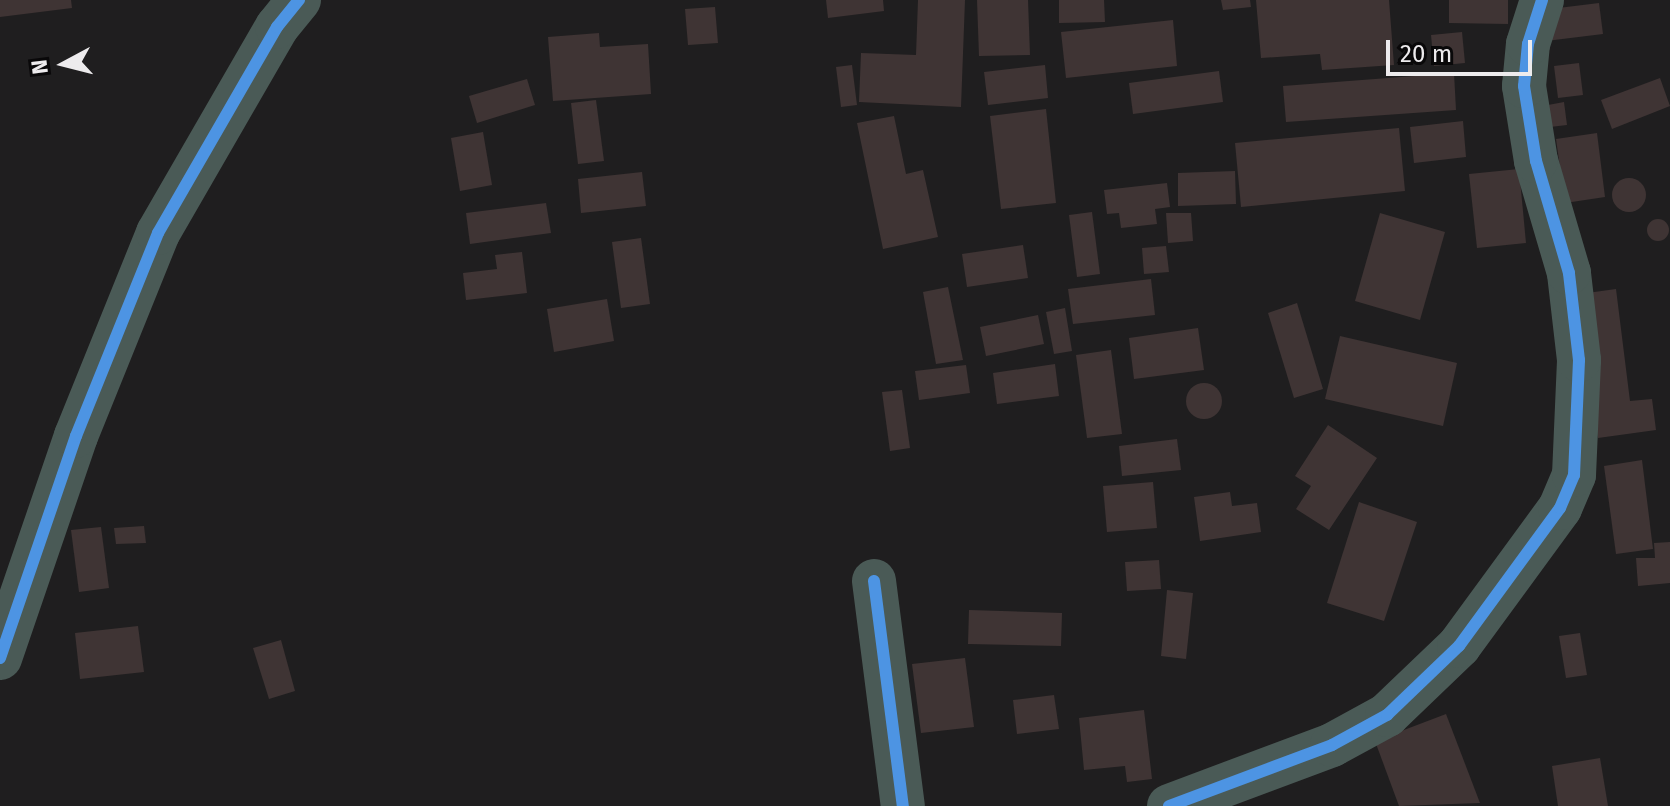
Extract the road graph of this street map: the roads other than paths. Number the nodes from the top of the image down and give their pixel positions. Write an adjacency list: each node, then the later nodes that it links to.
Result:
1 (299, 0): 4 (street)
2 (1542, 0): 5 (street)
3 (874, 581): 6 (street)
4 (0, 658)
5 (1255, 791): 7 (street)
6 (903, 806)
7 (1169, 806)

